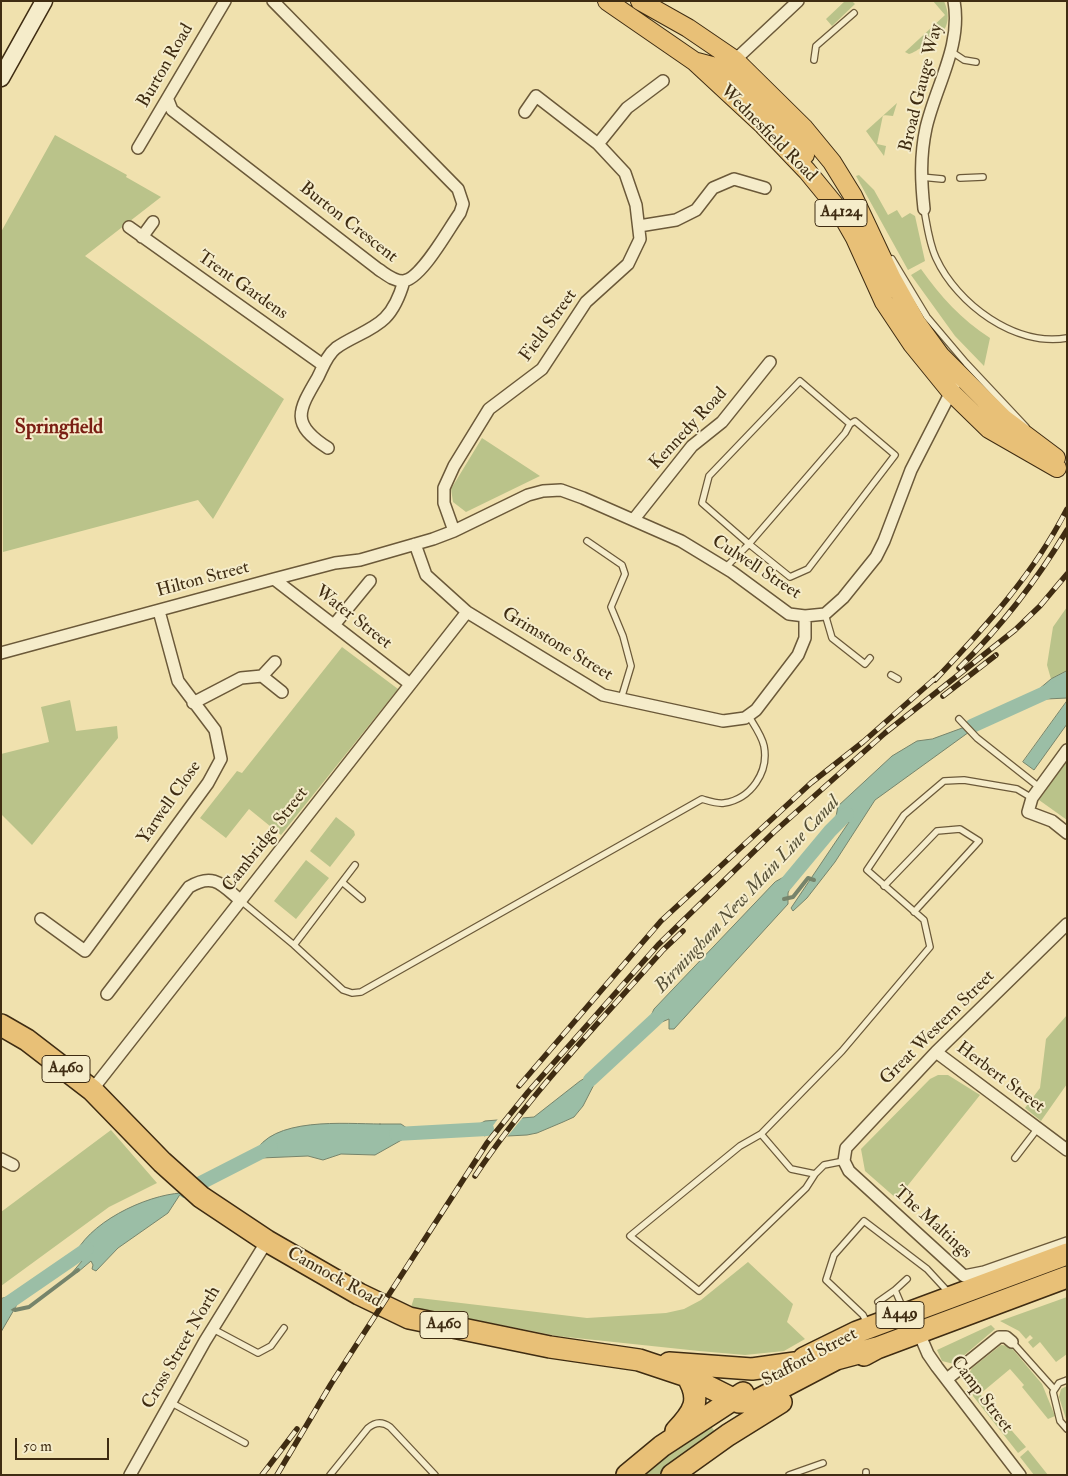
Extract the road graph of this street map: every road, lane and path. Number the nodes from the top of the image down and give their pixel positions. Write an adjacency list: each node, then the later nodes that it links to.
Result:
1 (44, 1): 14 (street)
2 (224, 1): 16 (street, Burton Road)
3 (273, 1): 32 (street, Burton Crescent)
4 (607, 1): 11 (main road, Wednesfield Road / A4124)
5 (640, 1): 13 (main road, Wednesfield Road / A4124)
6 (798, 1): 13 (street)
7 (954, 1): 9 (street, Broad Gauge Way)
8 (854, 13): 10 (lane)
9 (952, 52): 12 (lane); 20 (street, Broad Gauge Way)
10 (814, 60)
11 (694, 61): 13 (main road); 27 (main road, Wednesfield Road / A4124)
12 (976, 62)
13 (731, 65): 25 (main road, Wednesfield Road / A4124); 27 (main road)
14 (1, 78)
15 (663, 81): 18 (street)
16 (168, 100): 19 (street, Burton Road); 32 (street, Burton Crescent)
17 (524, 112): 18 (street, Field Street)
18 (598, 144): 29 (street, Field Street)
19 (138, 148)
20 (921, 176): 23 (lane); 26 (street, Broad Gauge Way)
21 (960, 178): 22 (lane)
22 (984, 178)
23 (942, 179)
24 (765, 188): 29 (street)
25 (853, 196): 36 (main road, Wednesfield Road / A4124); 40 (lane, Wednesfield Road / A4124)
26 (924, 209): 33 (lane, Broad Gauge Way)
27 (839, 210): 37 (main road, Wednesfield Road / A4124)
28 (153, 222): 31 (street)
29 (638, 226): 42 (street, Field Street)
30 (129, 227): 31 (street, Trent Gardens)
31 (142, 237): 35 (street, Trent Gardens)
32 (404, 281): 35 (street)
33 (1067, 338)
34 (770, 362): 41 (street, Kennedy Road)
35 (323, 365): 39 (street)
36 (960, 376): 37 (street); 40 (main road, Wednesfield Road / A4124)
37 (950, 392): 40 (main road, Wednesfield Road / A4124); 51 (street)
38 (850, 424): 45 (lane); 45 (lane); 45 (lane)
39 (328, 448)
40 (1056, 462)
41 (634, 519): 42 (street, Culwell Street); 46 (street, Culwell Street)
42 (454, 531): 44 (street, Culwell Street)
43 (587, 541): 62 (lane)
44 (415, 544): 47 (street, Hilton Street); 50 (street, Grimstone Street)
45 (748, 544): 46 (lane)
46 (725, 568): 52 (street, Culwell Street)
47 (274, 579): 49 (street, Hilton Street); 53 (street, Water Street)
48 (370, 581): 53 (street)
49 (158, 611): 54 (street, Hilton Street); 63 (street, Yarwell Close)
50 (467, 612): 60 (street, Cambridge Street); 62 (street, Grimstone Street)
51 (825, 614): 52 (street, Culwell Street); 55 (lane)
52 (805, 616): 64 (street)
53 (334, 625): 60 (street, Water Street)
54 (1, 653)
55 (870, 658)
56 (275, 662): 58 (street)
57 (891, 675): 59 (lane)
58 (262, 676): 61 (street); 63 (street)
59 (898, 679)
60 (410, 684): 74 (street, Cambridge Street)
61 (282, 692)
62 (621, 699): 64 (street, Grimstone Street)
63 (193, 703): 76 (street, Yarwell Close)
64 (748, 715): 78 (lane)
65 (959, 719): 67 (lane)
66 (1067, 750): 67 (street)
67 (1039, 787): 68 (street)
68 (1032, 798): 69 (street); 72 (lane)
69 (1067, 833)
70 (355, 865): 71 (lane)
71 (342, 882): 73 (lane); 78 (lane)
72 (884, 886): 75 (lane); 75 (lane)
73 (362, 899)
74 (241, 901): 78 (lane); 79 (street); 82 (street, Cambridge Street)
75 (914, 912): 84 (lane)
76 (42, 919)
77 (1067, 924): 81 (street, Great Western Street)
78 (294, 945)
79 (107, 994)
80 (1, 1025): 82 (highway, Cannock Road / A460)
81 (936, 1052): 83 (street, Herbert Street); 88 (street, Great Western Street)
82 (92, 1090): 91 (highway, Cannock Road / A460)
83 (1038, 1128): 85 (street, Herbert Street); 87 (lane)
84 (762, 1134): 90 (lane); 90 (lane)
85 (1067, 1150)
86 (1, 1158): 89 (street)
87 (1015, 1158)
88 (844, 1161): 90 (lane); 92 (street, The Maltings)
89 (13, 1165)
90 (816, 1174)
91 (267, 1241): 102 (street, Cross Street North); 107 (highway, Cannock Road / A460)
92 (1067, 1243)
93 (1067, 1254): 97 (highway, Stafford Street / A449)
94 (1067, 1277): 103 (highway, Stafford Street / A449)
95 (907, 1279): 96 (lane)
96 (895, 1290): 98 (lane); 99 (lane)
97 (951, 1295): 99 (highway, Stafford Street / A449); 100 (lane)
98 (878, 1302)
99 (904, 1313): 100 (highway, Stafford Street / A449)
100 (870, 1327): 106 (highway, Stafford Street / A449)
101 (284, 1328): 102 (lane)
102 (213, 1330): 112 (street, Cross Street North)
103 (919, 1333): 105 (highway, Stafford Street / A449); 108 (street, Camp Street)
104 (1012, 1342): 108 (street); 110 (lane)
105 (877, 1348): 111 (highway); 114 (highway, Stafford Street / A449)
106 (795, 1363): 107 (highway, A460); 111 (highway, Stafford Street / A449)
107 (684, 1370): 111 (highway); 116 (highway)
108 (947, 1379): 124 (street, Camp Street)
109 (1067, 1380): 110 (lane)
110 (1054, 1389): 113 (lane)
111 (732, 1400): 114 (highway); 116 (highway, Stafford Street / A449)
112 (170, 1402): 115 (lane); 118 (street, Cross Street North)
113 (1067, 1430)
114 (728, 1434): 122 (highway, Stafford Street / A449)
115 (245, 1443)
116 (662, 1446): 121 (highway, Stafford Street / A449)
117 (823, 1464): 123 (lane)
118 (130, 1475)
119 (330, 1475): 120 (lane)
120 (435, 1475)
121 (627, 1475)
122 (672, 1475)
123 (789, 1475)
124 (1020, 1475)

